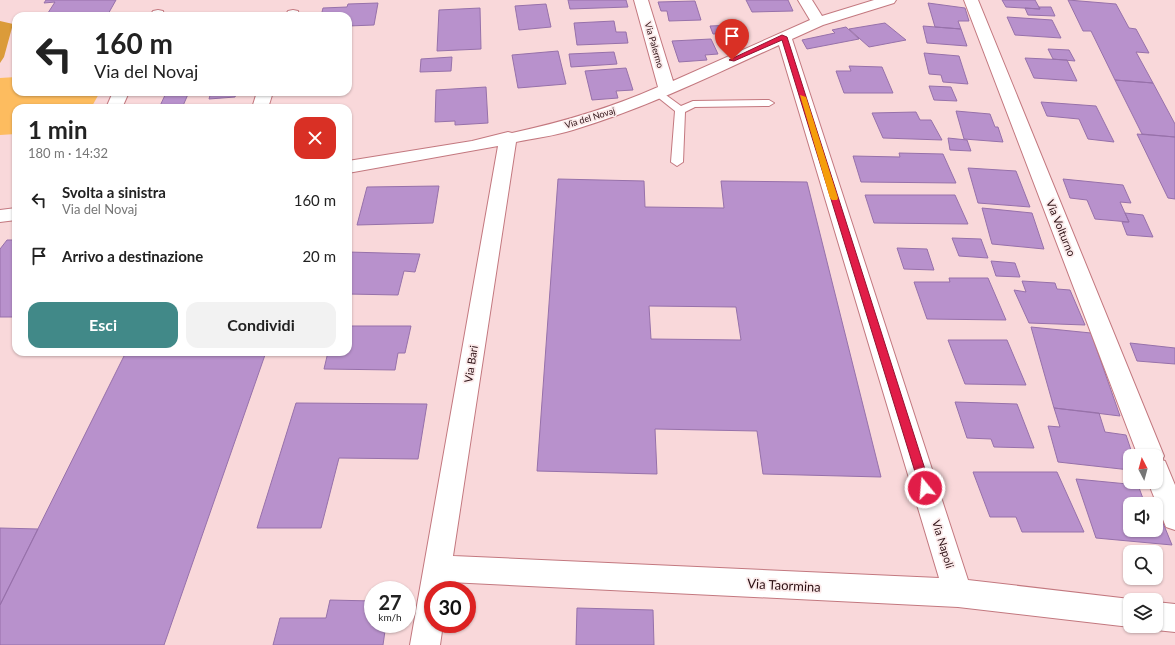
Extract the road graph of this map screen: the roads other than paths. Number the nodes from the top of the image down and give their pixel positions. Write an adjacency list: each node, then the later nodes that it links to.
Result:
1 (641, 0): 7 (street, Via Palermo)
2 (806, 0): 5 (street)
3 (889, 0): 5 (street, Via del Novaj)
4 (970, 0): 15 (street, Via Volturno)
5 (818, 22): 6 (street, Via del Novaj)
6 (784, 37): 7 (street, Via del Novaj); 20 (street, Via Napoli)
7 (663, 91): 9 (lane); 10 (street, Via del Novaj)
8 (769, 103): 9 (lane)
9 (680, 110): 11 (lane)
10 (508, 137): 12 (street, Via del Novaj); 18 (street, Via Bari)
11 (677, 162)
12 (352, 166)
13 (12, 214): 14 (street)
14 (0, 216)
15 (1148, 449)
16 (1163, 487): 17 (street)
17 (1175, 518)
18 (435, 581)
19 (476, 585): 20 (street, Via Taormina)
20 (958, 594): 21 (street, Via Taormina)
21 (1123, 612)
22 (1163, 617): 23 (street)
23 (1175, 618)
24 (427, 633): 25 (street, Via Bari)
25 (425, 645)

